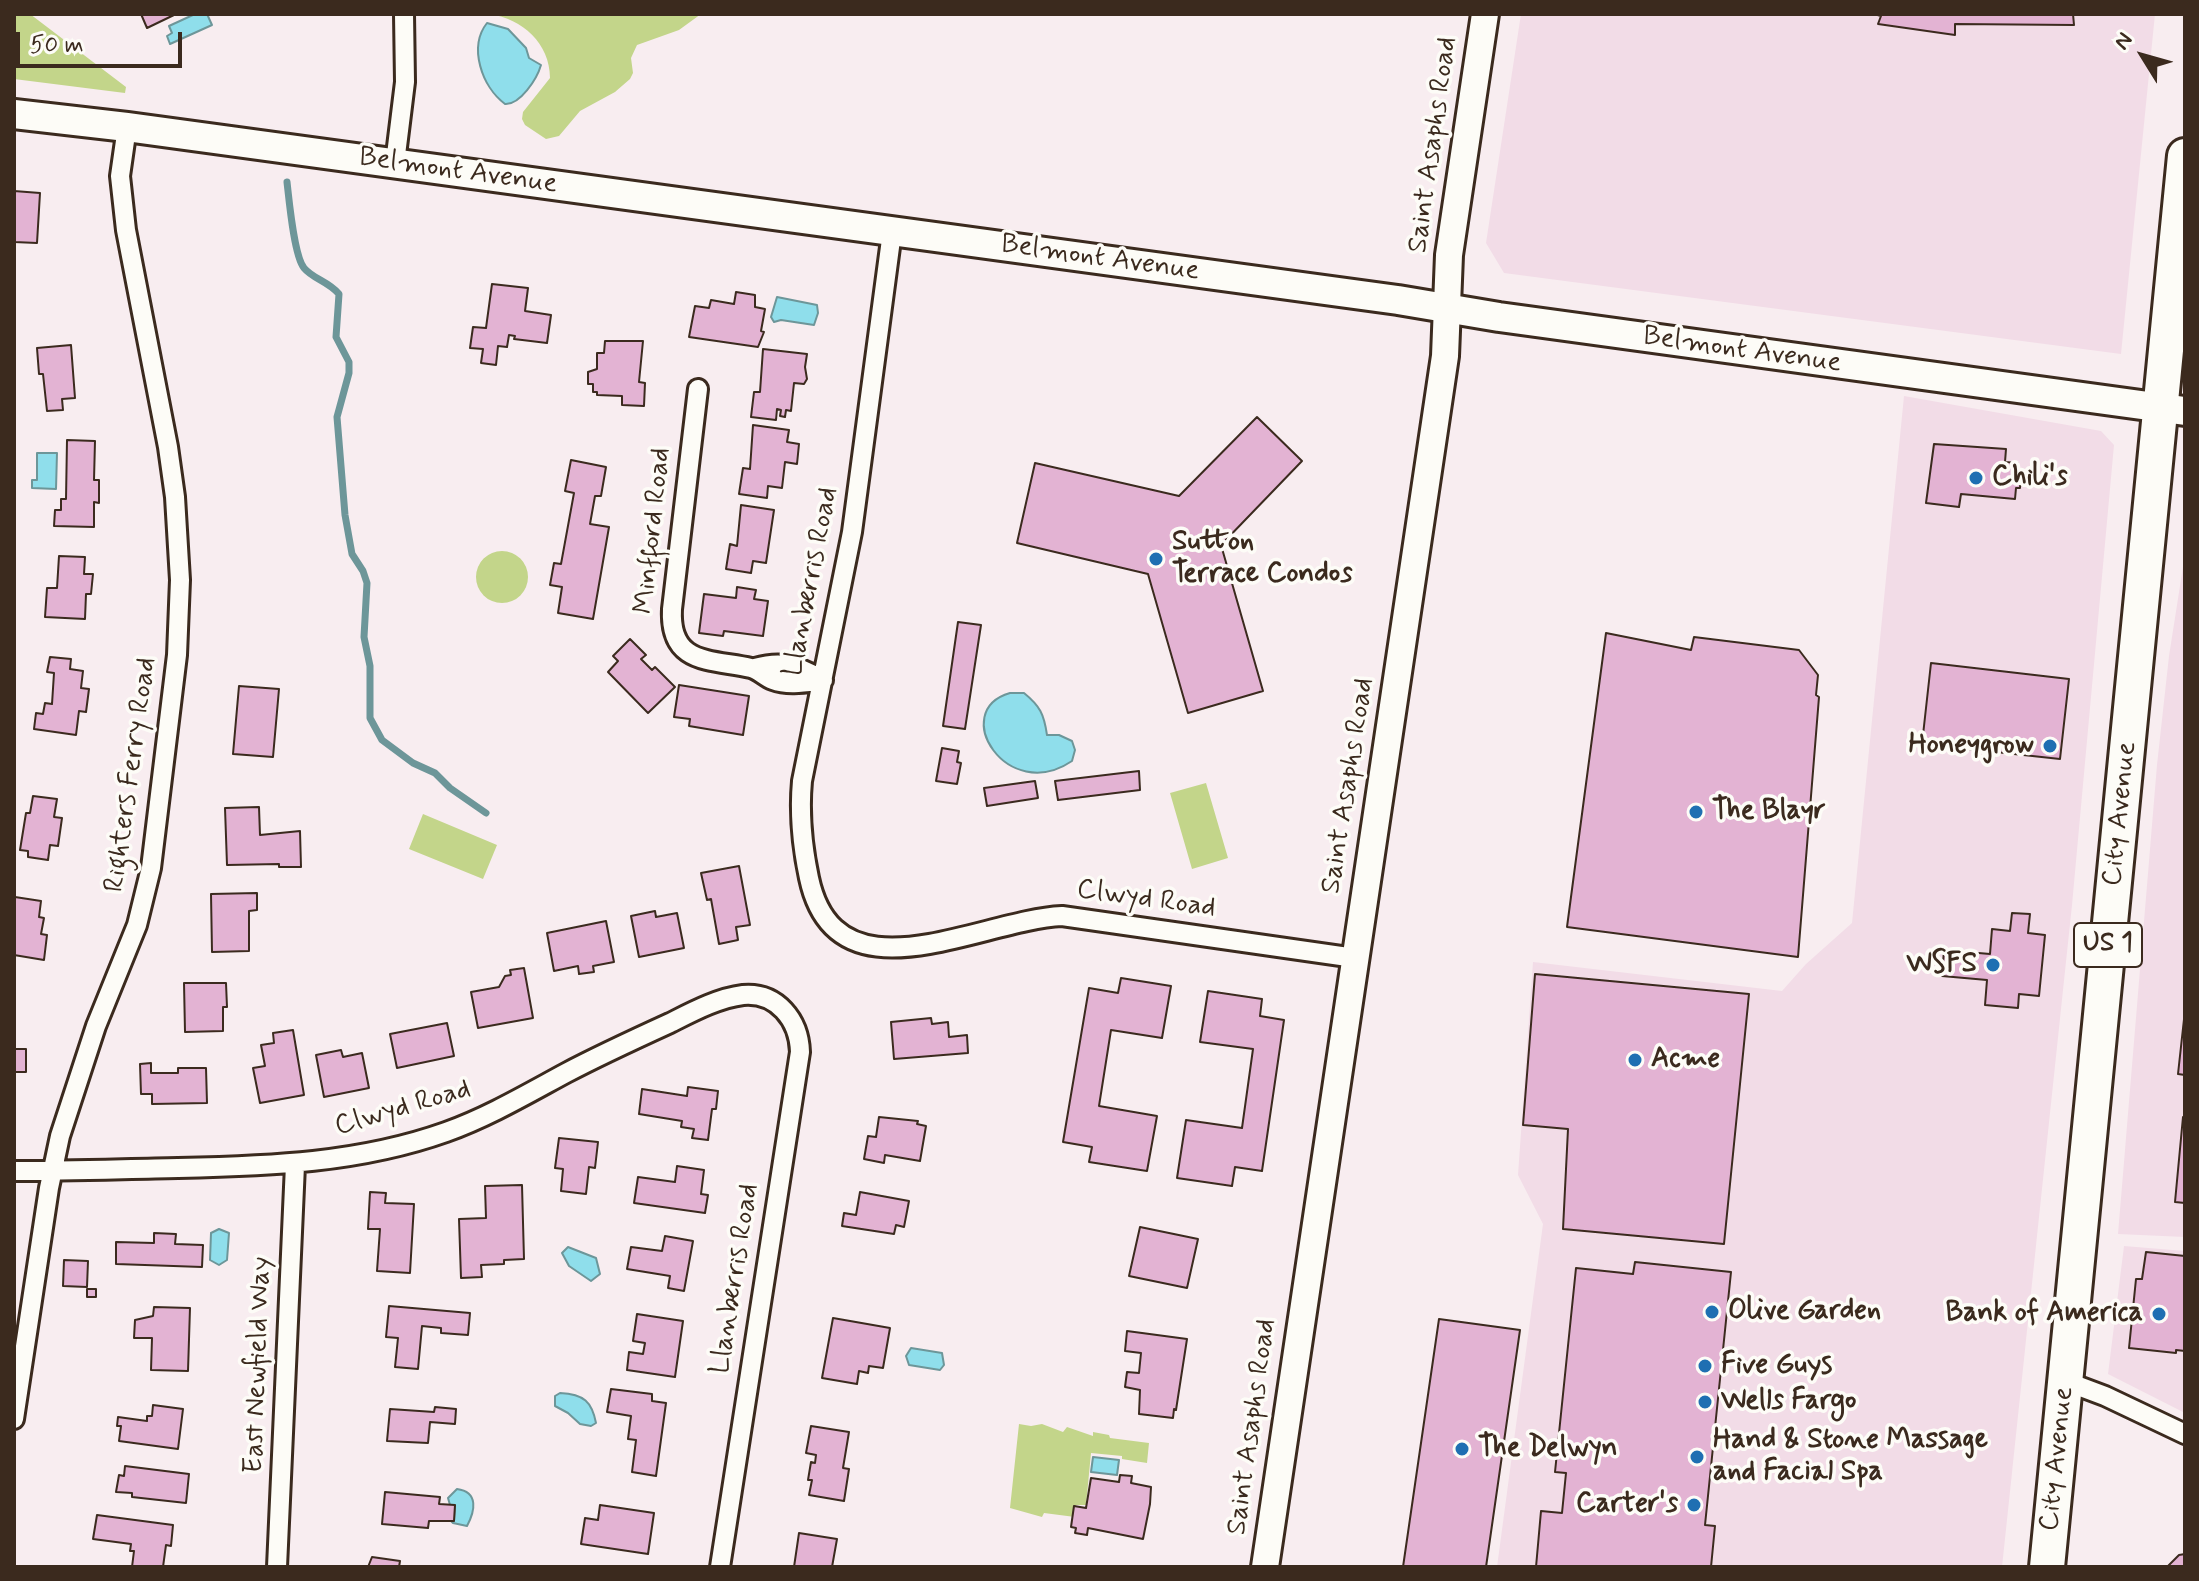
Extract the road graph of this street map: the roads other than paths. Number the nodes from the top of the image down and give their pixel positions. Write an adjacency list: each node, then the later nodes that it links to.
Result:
1 (404, 14): 6 (street)
2 (1485, 14): 8 (street, Saint Asaphs Road)
3 (14, 114): 4 (main road, Belmont Avenue)
4 (127, 127): 6 (main road, Belmont Avenue); 17 (street, Righters Ferry Road)
5 (2185, 156): 10 (highway, City Avenue / US 1)
6 (395, 163): 7 (main road, Belmont Avenue)
7 (892, 232): 8 (main road, Belmont Avenue); 11 (street, Llanberris Road)
8 (1447, 308): 10 (main road, Belmont Avenue); 13 (street, Saint Asaphs Road)
9 (698, 389): 11 (street, Minfford Road)
10 (2173, 409): 18 (highway, City Avenue / US 1)
11 (823, 680): 12 (street, Llanberris Road)
12 (839, 933): 13 (street, Clwyd Road)
13 (1355, 958): 23 (street, Saint Asaphs Road)
14 (779, 1006): 15 (street, Clwyd Road); 22 (street, Llanberris Road)
15 (295, 1165): 17 (street, Clwyd Road); 21 (street, East Newfield Way)
16 (14, 1171): 17 (street, Clwyd Road)
17 (52, 1171): 19 (street, Righters Ferry Road)
18 (2065, 1381): 20 (street); 24 (highway, City Avenue / US 1)
19 (14, 1419)
20 (2185, 1434)
21 (277, 1567)
22 (720, 1567)
23 (1265, 1567)
24 (2047, 1567)

